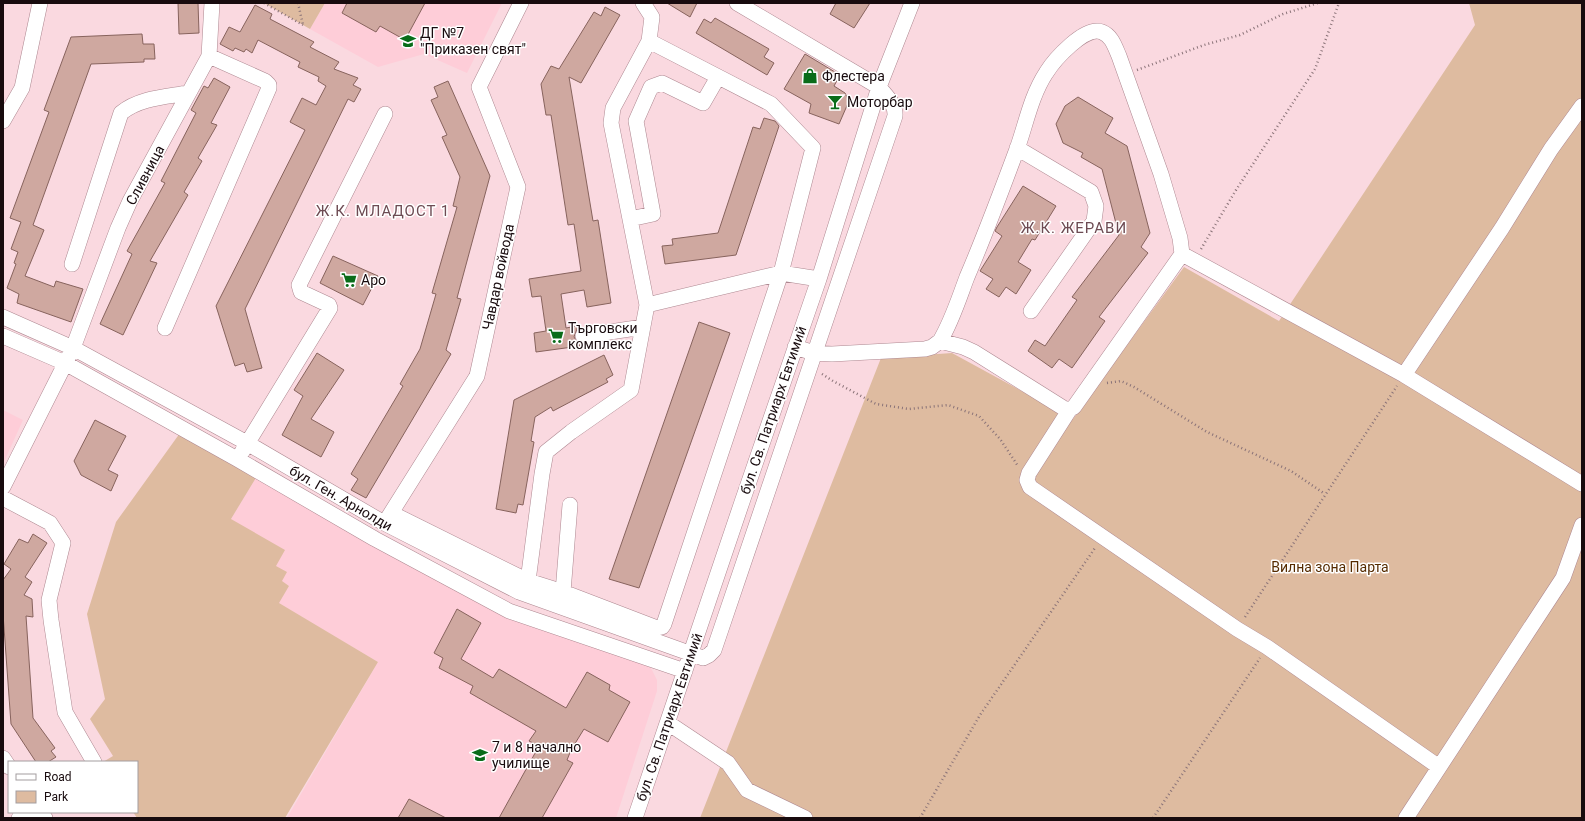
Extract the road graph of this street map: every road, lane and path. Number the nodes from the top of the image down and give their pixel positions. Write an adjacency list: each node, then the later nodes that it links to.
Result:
1 (40, 3): 19 (street)
2 (212, 3): 12 (street, Сливница)
3 (264, 3): 4 (path)
4 (298, 3)
5 (521, 3): 49 (street, Чавдар войвода)
6 (643, 3): 11 (street)
7 (737, 3): 15 (street)
8 (912, 3): 15 (street, бул. Св. Патриарх Евтимий)
9 (1318, 3): 13 (path)
10 (1339, 3): 22 (path)
11 (649, 41): 14 (street); 21 (street)
12 (209, 56): 16 (street, Сливница); 30 (street)
13 (1126, 74): 20 (street); 22 (street)
14 (718, 77): 21 (street); 24 (street)
15 (879, 87): 25 (street, бул. Св. Патриарх Евтимий); 36 (street)
16 (188, 93): 23 (street); 35 (street, Сливница)
17 (1582, 106): 38 (street)
18 (385, 114): 41 (street)
19 (3, 121)
20 (1017, 148): 27 (street); 33 (street)
21 (630, 219): 26 (street)
22 (1188, 257): 38 (street); 39 (street)
23 (72, 264)
24 (781, 273): 25 (street); 26 (street); 56 (street)
25 (819, 279): 34 (street, бул. Св. Патриарх Евтимий)
26 (647, 305): 29 (street)
27 (1031, 311)
28 (3, 318): 35 (street, бул. Ген. Арнолди)
29 (643, 327): 32 (street); 53 (street)
30 (165, 328)
31 (3, 336): 37 (street, бул. Ген. Арнолди)
32 (583, 336)
33 (940, 342): 36 (street); 40 (street)
34 (795, 347): 36 (street); 58 (street, бул. Св. Патриарх Евтимий)
35 (73, 348): 37 (street, Сливница); 41 (street, бул. Ген. Арнолди)
36 (812, 359): 43 (path); 58 (street, бул. Ген. Арнолди)
37 (65, 364): 42 (street, бул. Ген. Арнолди); 45 (street, Сливница)
38 (1404, 375): 44 (street); 46 (path)
39 (1091, 384): 40 (street); 46 (path)
40 (1070, 409): 43 (street)
41 (247, 443): 42 (street); 49 (street, бул. Ген. Арнолди)
42 (237, 459): 52 (street, бул. Ген. Арнолди)
43 (1027, 480): 51 (street)
44 (1582, 484)
45 (3, 487)
46 (1325, 494): 55 (path)
47 (3, 498): 61 (street)
48 (570, 505): 54 (street)
49 (387, 518): 52 (street, Чавдар войвода); 53 (street); 56 (street, бул. Ген. Арнолди)
50 (1582, 525): 62 (street)
51 (1103, 536): 55 (street); 65 (path)
52 (375, 539): 59 (street, бул. Ген. Арнолди)
53 (528, 581): 54 (street)
54 (563, 592): 56 (street)
55 (1237, 629): 57 (street)
56 (658, 635): 58 (street, бул. Ген. Арнолди)
57 (1267, 647): 62 (street); 66 (path)
58 (691, 653): 59 (street, бул. Св. Патриарх Евтимий)
59 (685, 671): 60 (street, бул. Св. Патриарх Евтимий)
60 (668, 723): 63 (street, бул. Св. Патриарх Евтимий); 64 (street)
61 (93, 761)
62 (1439, 767): 67 (street)
63 (635, 818)
64 (805, 818)
65 (920, 818)
66 (1153, 818)
67 (1406, 818)

